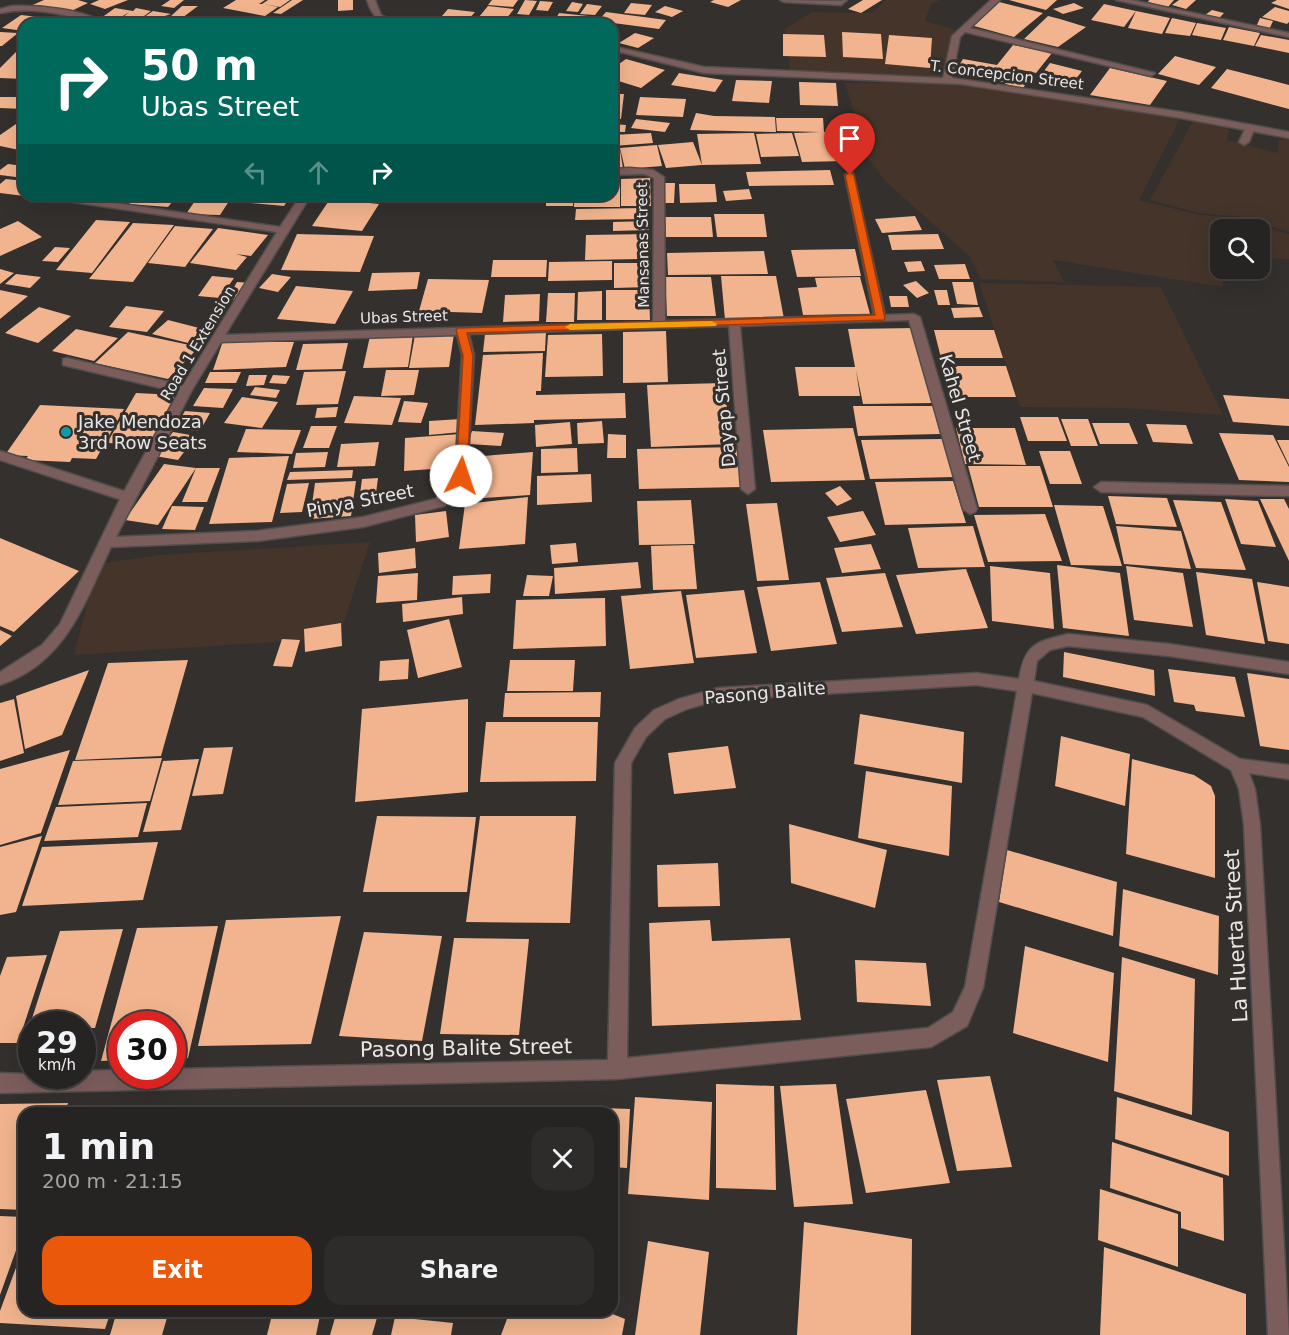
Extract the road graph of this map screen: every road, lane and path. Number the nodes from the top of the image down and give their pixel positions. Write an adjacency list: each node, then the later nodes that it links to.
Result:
1 (30, 0): 7 (street)
2 (371, 0): 10 (street)
3 (784, 0): 4 (street)
4 (843, 0)
5 (996, 0): 11 (street)
6 (1120, 0): 12 (street)
7 (18, 7): 8 (street); 9 (street)
8 (1, 10)
9 (83, 18)
10 (379, 18)
11 (964, 29): 14 (street); 15 (street)
12 (1289, 35)
13 (618, 49): 15 (street, T. Concepcion Street)
14 (1151, 73)
15 (947, 80): 16 (street, T. Concepcion Street)
16 (1250, 127): 17 (street, T. Concepcion Street); 18 (street)
17 (1289, 135)
18 (1244, 142)
19 (618, 172): 26 (street, Mansanas Street)
20 (850, 175): 25 (street)
21 (85, 201): 23 (street)
22 (302, 201): 23 (street, Road 1 Extension)
23 (283, 231): 29 (street, Road 1 Extension)
24 (914, 317): 25 (street, Ubas Street); 37 (street, Kahel Street)
25 (880, 318): 27 (street, Ubas Street)
26 (659, 324): 27 (street, Ubas Street); 28 (street, Ubas Street)
27 (734, 324): 34 (street, Dayap Street)
28 (462, 330): 29 (street, Ubas Street); 38 (street, Pinya Street)
29 (218, 339): 31 (street, Road 1 Extension)
30 (67, 362): 31 (street)
31 (186, 390): 36 (street, Road 1 Extension)
32 (0, 455): 36 (street)
33 (1101, 487): 35 (street)
34 (748, 489)
35 (1289, 491)
36 (128, 497): 38 (street, Road 1 Extension)
37 (970, 509)
38 (106, 542): 40 (street, Road 1 Extension)
39 (1289, 668): 41 (street)
40 (0, 679)
41 (1026, 686): 42 (street); 44 (street, Pasong Balite Street); 44 (street, Pasong Balite)
42 (1237, 765): 43 (street); 46 (street, La Huerta Street)
43 (1289, 772)
44 (617, 1069): 45 (street, Pasong Balite Street)
45 (0, 1083)
46 (1279, 1335)

